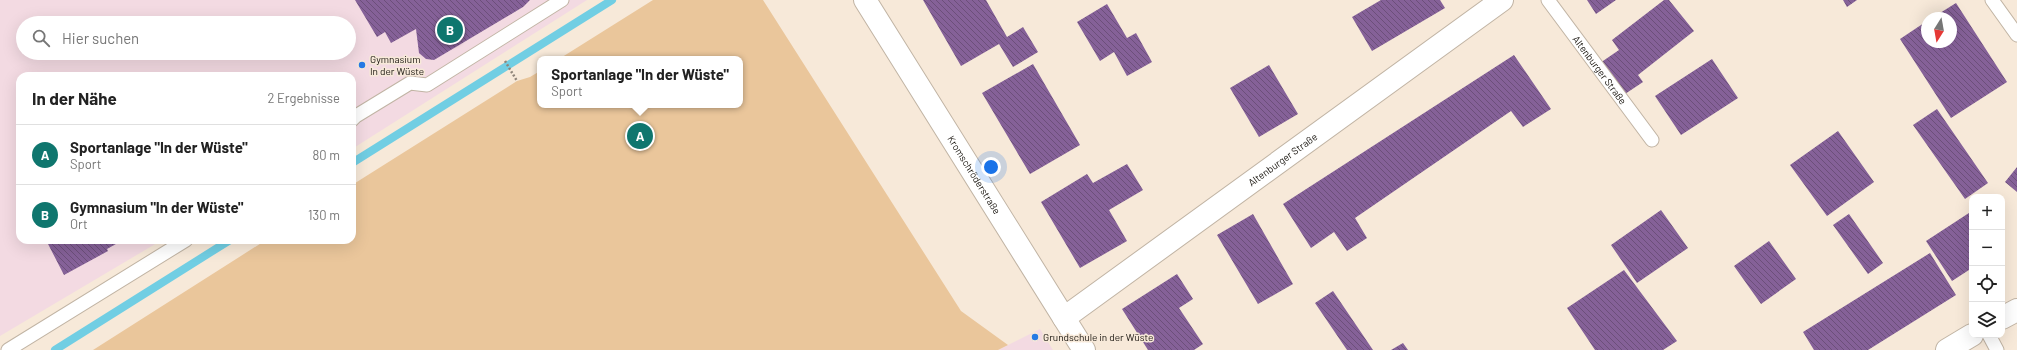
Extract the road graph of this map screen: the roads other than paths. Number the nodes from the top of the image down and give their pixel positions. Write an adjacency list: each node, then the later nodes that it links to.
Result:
1 (562, 0): 7 (lane)
2 (865, 0): 12 (street, Kromschröderstraße)
3 (1502, 0): 12 (street, Altenburger Straße)
4 (1548, 0): 8 (lane, Altenburger Straße)
5 (1992, 0): 6 (lane)
6 (2017, 34)
7 (356, 116)
8 (1652, 140)
9 (180, 244): 15 (lane)
10 (2017, 310): 11 (street)
11 (2005, 316)
12 (1064, 318): 16 (street, Kromschröderstraße)
13 (1969, 337): 17 (street)
14 (1991, 338): 18 (lane)
15 (8, 350)
16 (1084, 350)
17 (1947, 350)
18 (1997, 350)

